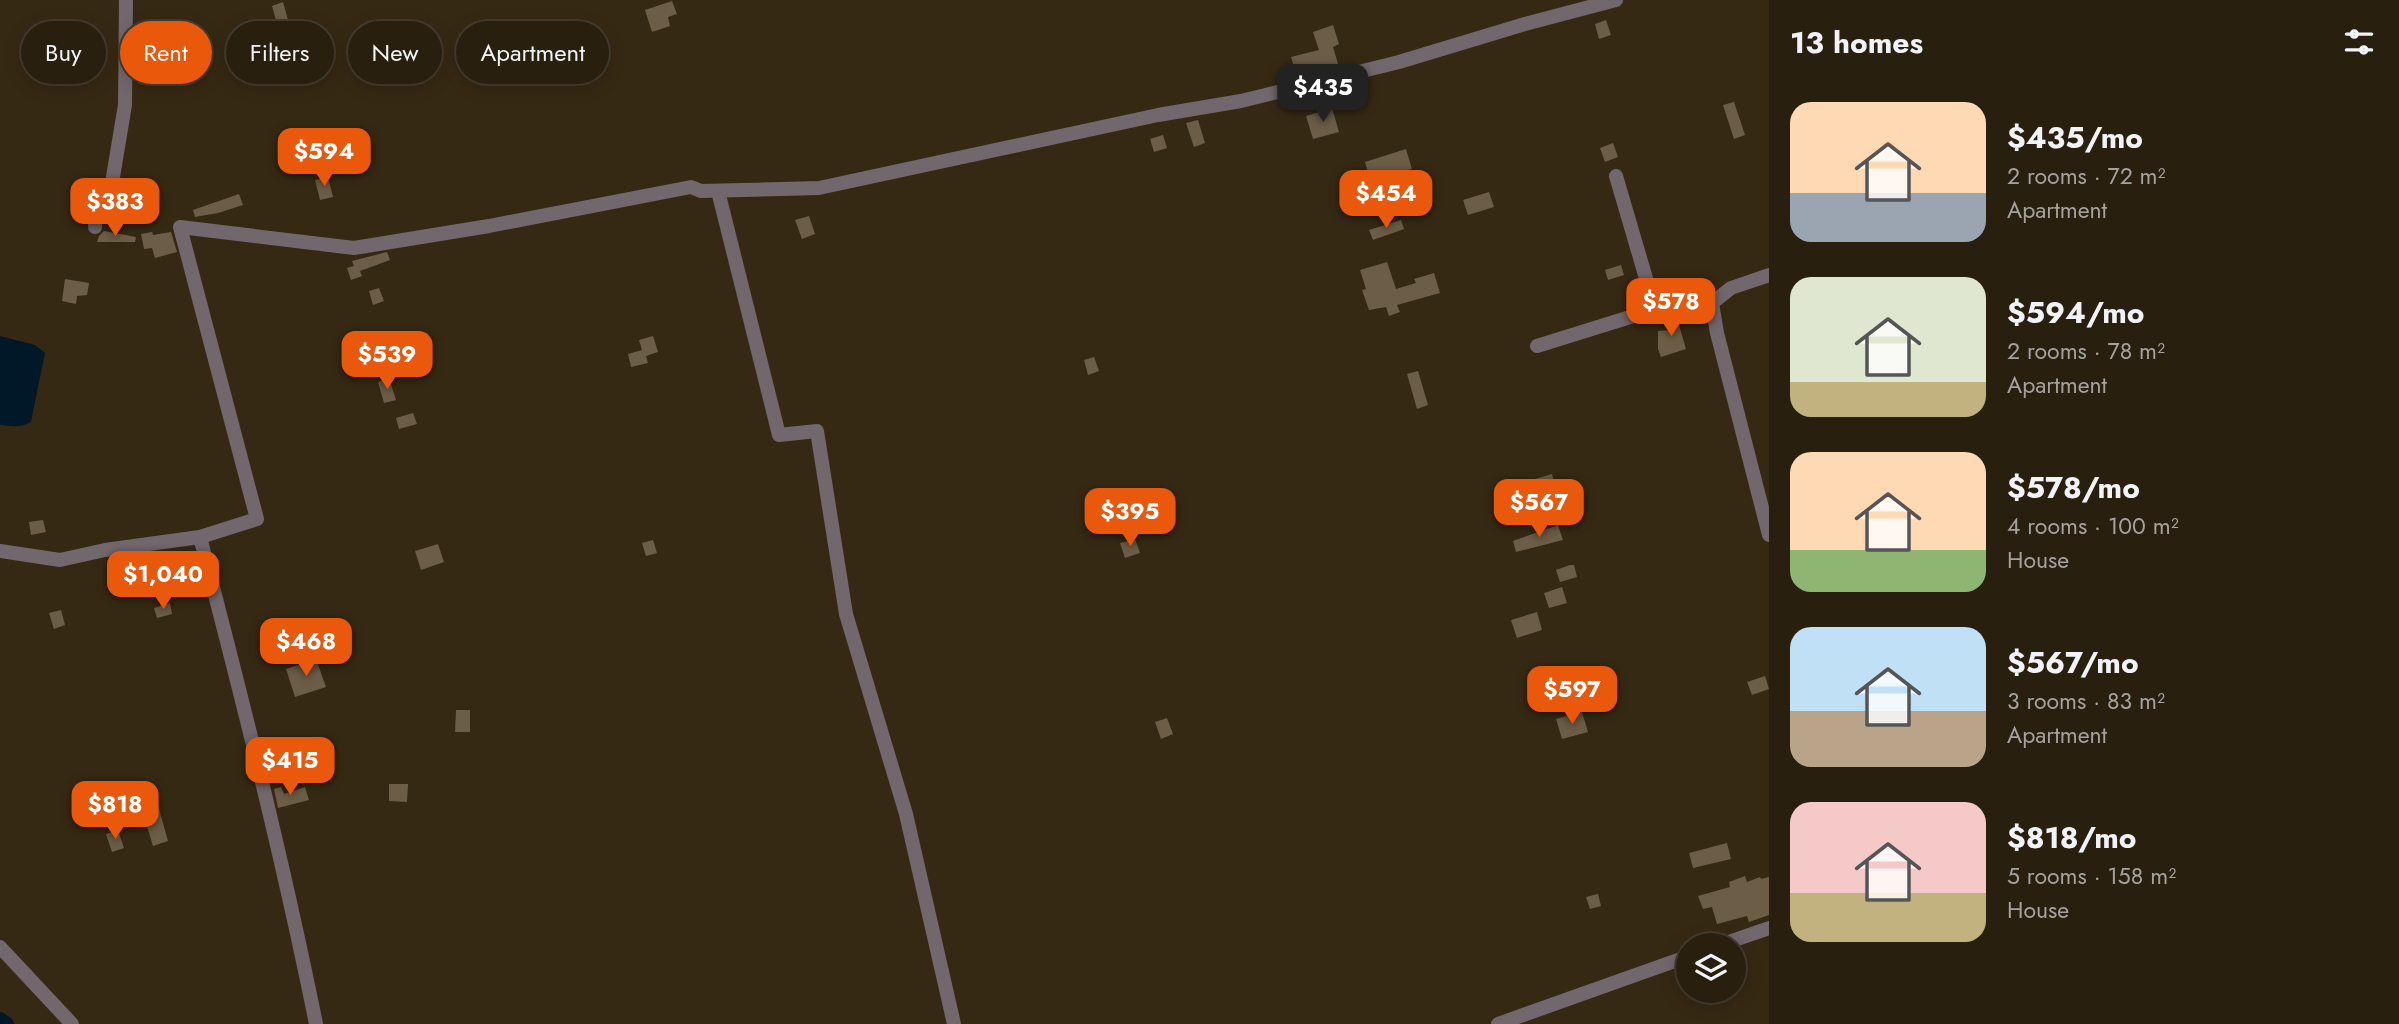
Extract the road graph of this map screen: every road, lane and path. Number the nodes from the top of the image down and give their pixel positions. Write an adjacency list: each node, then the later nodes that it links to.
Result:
1 (126, 0): 5 (street)
2 (1616, 0): 4 (street)
3 (1616, 176): 8 (street)
4 (718, 191): 11 (street); 19 (street)
5 (95, 227)
6 (1769, 275): 7 (street)
7 (1712, 303): 8 (street); 10 (street)
8 (1655, 309): 9 (street)
9 (1537, 346)
10 (1769, 535)
11 (200, 537): 12 (street); 18 (street)
12 (0, 551)
13 (1769, 928): 14 (street)
14 (1746, 936)
15 (0, 947): 17 (street)
16 (1676, 961): 20 (street)
17 (72, 1024)
18 (316, 1024)
19 (954, 1024)
20 (1497, 1024)

